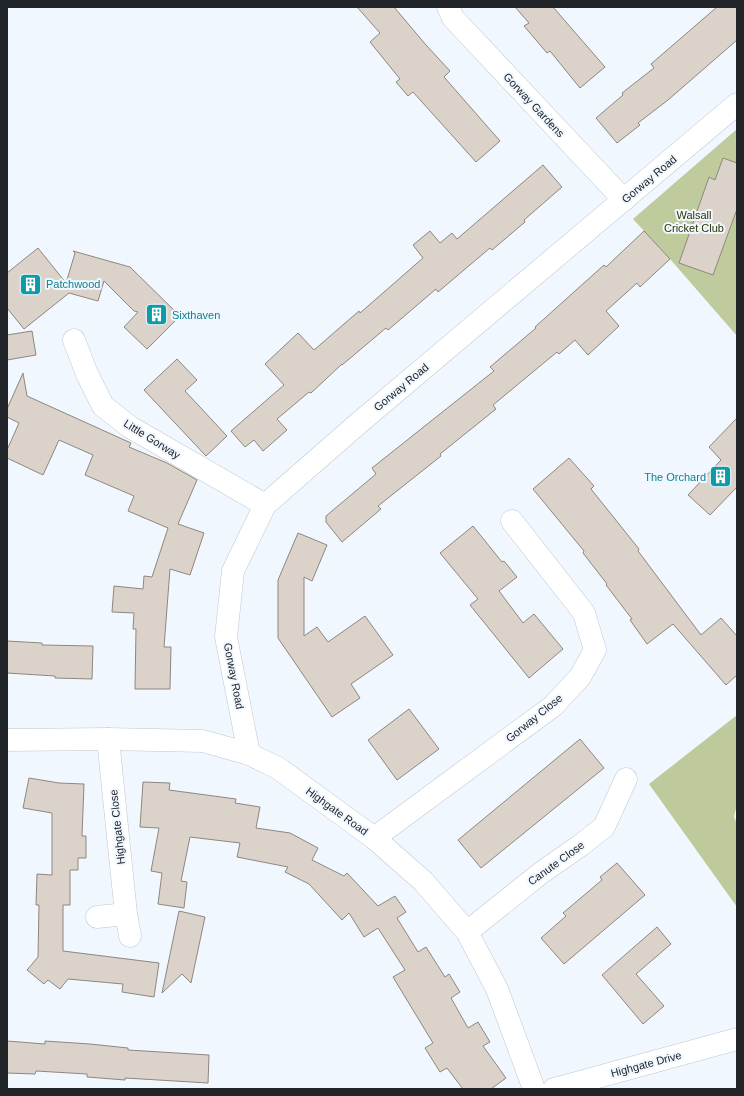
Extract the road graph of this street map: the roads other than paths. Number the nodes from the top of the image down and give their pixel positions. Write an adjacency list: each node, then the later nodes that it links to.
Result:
1 (448, 7): 3 (street, Gorway Gardens)
2 (737, 104): 3 (street, Gorway Road)
3 (624, 200): 5 (street, Gorway Road)
4 (74, 340): 5 (street, Little Gorway)
5 (264, 505): 9 (street, Gorway Road)
6 (513, 522): 11 (street, Gorway Close)
7 (108, 739): 8 (street, Highgate Road); 9 (street, Highgate Road); 12 (street, Highgate Close)
8 (7, 740)
9 (250, 754): 11 (street, Highgate Road)
10 (626, 779): 14 (street, Canute Close)
11 (374, 838): 14 (street, Highgate Road)
12 (126, 914): 13 (street); 15 (street, Highgate Close)
13 (97, 917)
14 (467, 932): 17 (street, Highgate Road)
15 (130, 936)
16 (737, 1039): 18 (street, Highgate Drive)
17 (534, 1089)
18 (554, 1089)

